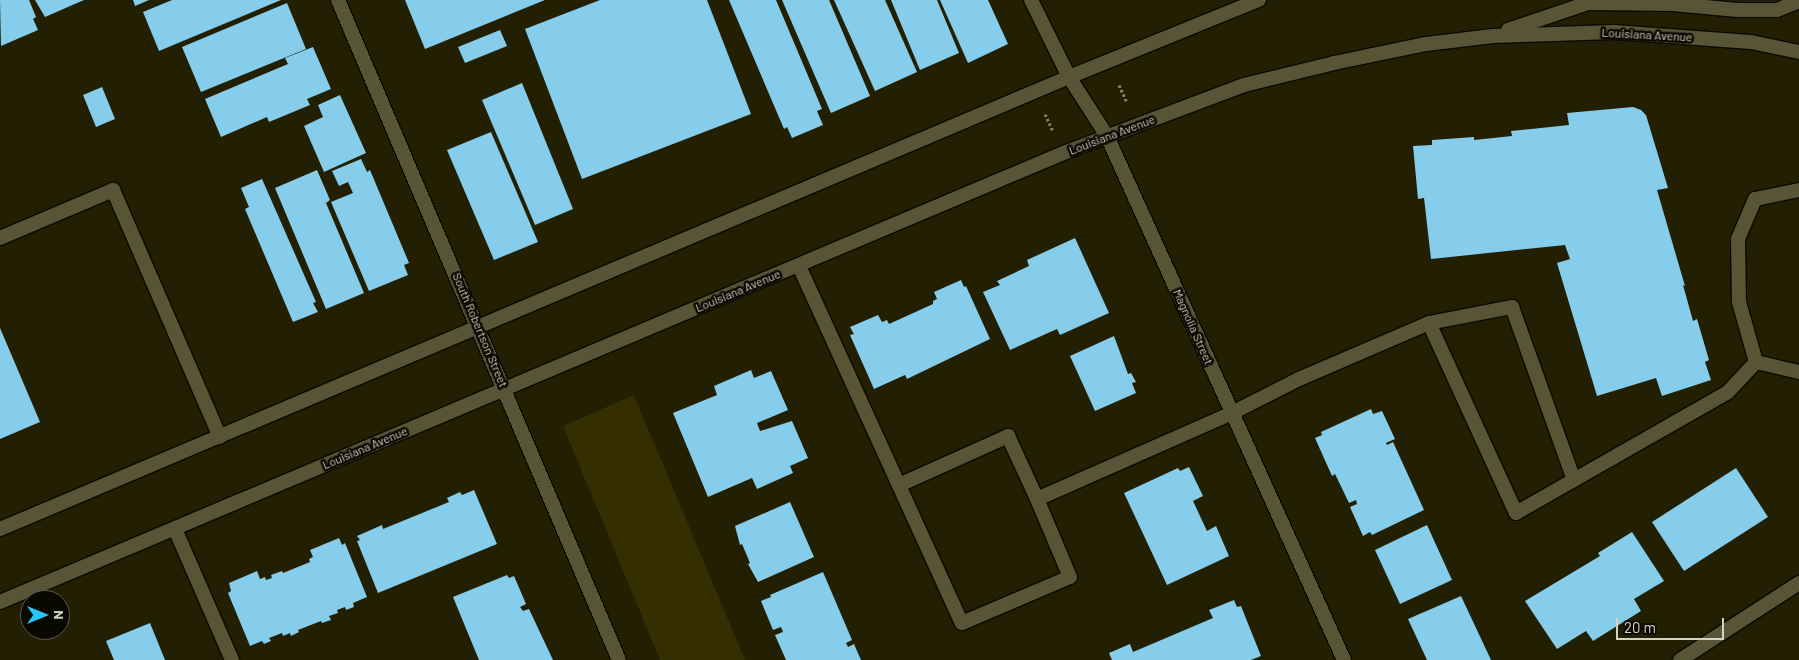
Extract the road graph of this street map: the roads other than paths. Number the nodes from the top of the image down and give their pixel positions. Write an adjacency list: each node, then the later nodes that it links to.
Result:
1 (338, 0): 13 (street, South Robertson Street)
2 (1031, 0): 7 (street, Magnolia Street)
3 (1259, 0): 7 (street)
4 (1799, 1): 5 (street, Louisiana Avenue)
5 (1493, 36): 6 (street, Louisiana Avenue); 8 (street, Louisiana Avenue)
6 (1799, 52)
7 (1068, 78): 8 (street, Magnolia Street); 13 (street)
8 (1106, 136): 11 (street, Louisiana Avenue); 17 (street, Magnolia Street)
9 (1799, 190): 14 (street)
10 (0, 238): 18 (street)
11 (799, 266): 16 (street, Louisiana Avenue); 20 (street)
12 (1429, 323): 17 (street); 19 (street); 19 (street)
13 (480, 328): 16 (street, South Robertson Street); 18 (street)
14 (1756, 362): 15 (street); 19 (street)
15 (1799, 372)
16 (505, 389): 22 (street, Louisiana Avenue); 27 (street, South Robertson Street)
17 (1232, 413): 21 (street); 28 (street, Magnolia Street)
18 (220, 437): 23 (street)
19 (1574, 480)
20 (899, 485): 21 (street); 21 (street)
21 (1037, 499)
22 (174, 528): 25 (street, Louisiana Avenue); 26 (street)
23 (0, 529)
24 (1799, 583): 29 (street)
25 (0, 602)
26 (232, 660)
27 (619, 660)
28 (1344, 660)
29 (1680, 660)

